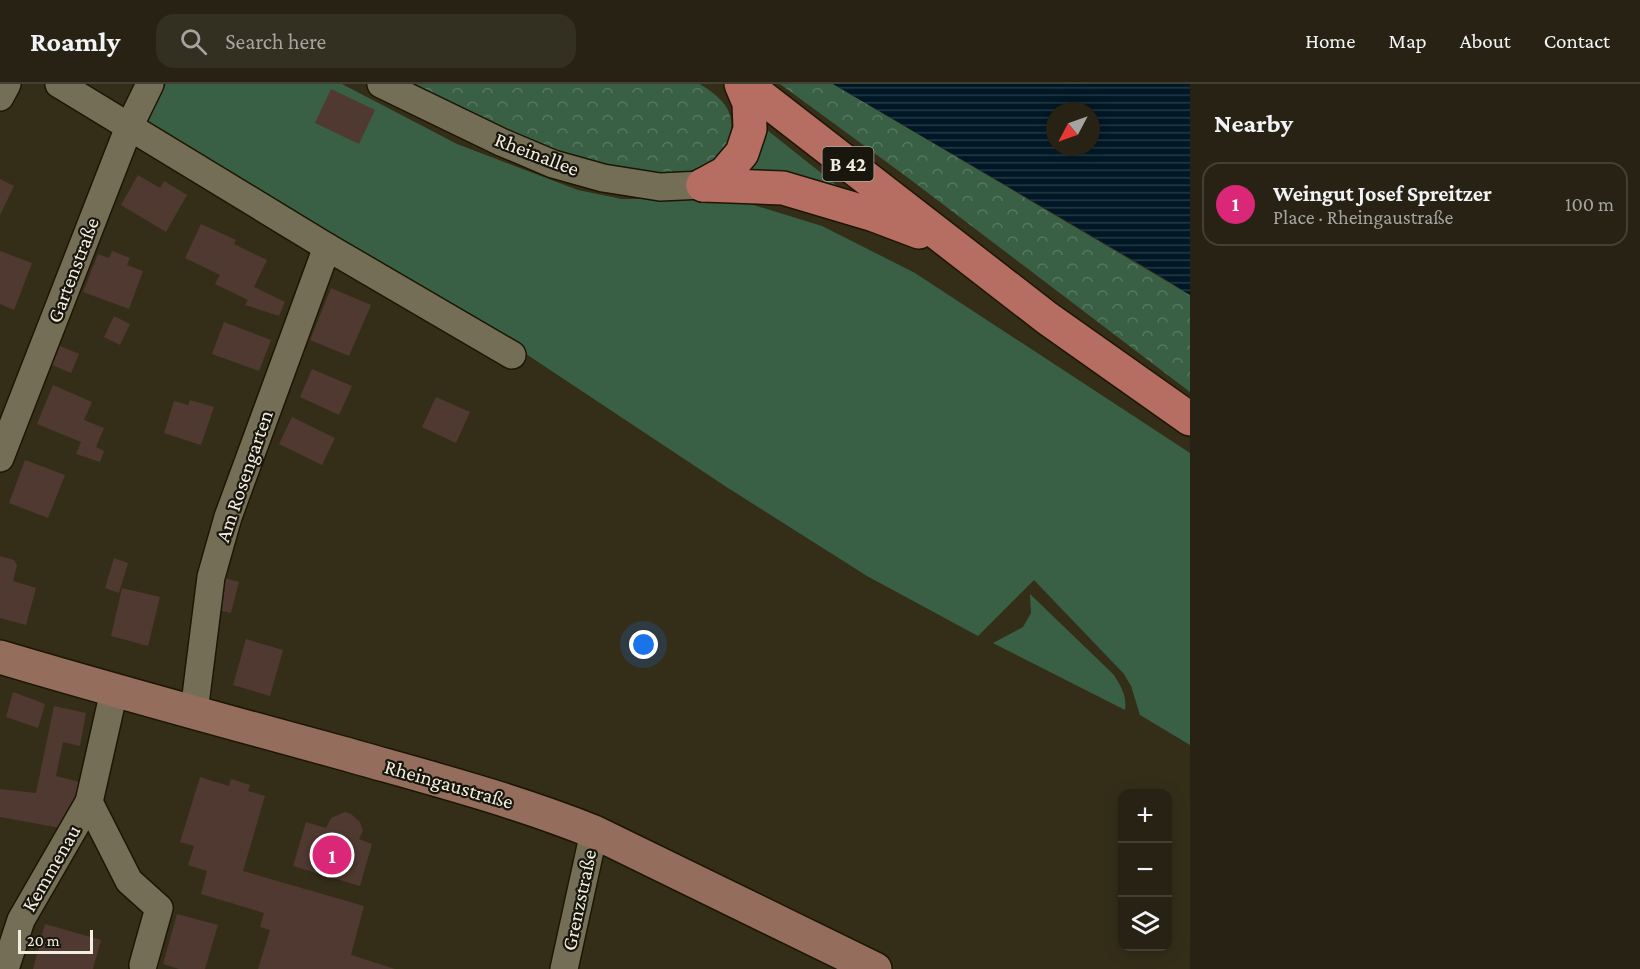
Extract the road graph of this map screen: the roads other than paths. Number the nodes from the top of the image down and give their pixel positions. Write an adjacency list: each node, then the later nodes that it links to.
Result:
1 (7, 84): 6 (street)
2 (59, 84): 7 (street)
3 (150, 84): 7 (street, Gartenstraße)
4 (381, 84): 8 (street, Rheinallee)
5 (743, 84): 8 (main road); 9 (main road, B 42)
6 (0, 97)
7 (129, 127): 10 (street); 13 (street, Gartenstraße)
8 (703, 186): 9 (main road)
9 (951, 245): 12 (main road, B 42)
10 (327, 247): 11 (street); 16 (street, Am Rosengarten)
11 (512, 355)
12 (1190, 419)
13 (0, 458)
14 (0, 657): 15 (main road, Rheingaustraße)
15 (114, 691): 16 (main road, Rheingaustraße); 17 (street, Kemmenau)
16 (194, 712): 18 (main road, Rheingaustraße)
17 (89, 802): 19 (street, Kemmenau); 20 (street, Kemmenau)
18 (594, 832): 21 (street, Grenzstraße); 22 (main road, Rheingaustraße)
19 (143, 965)
20 (5, 969)
21 (564, 969)
22 (875, 969)

